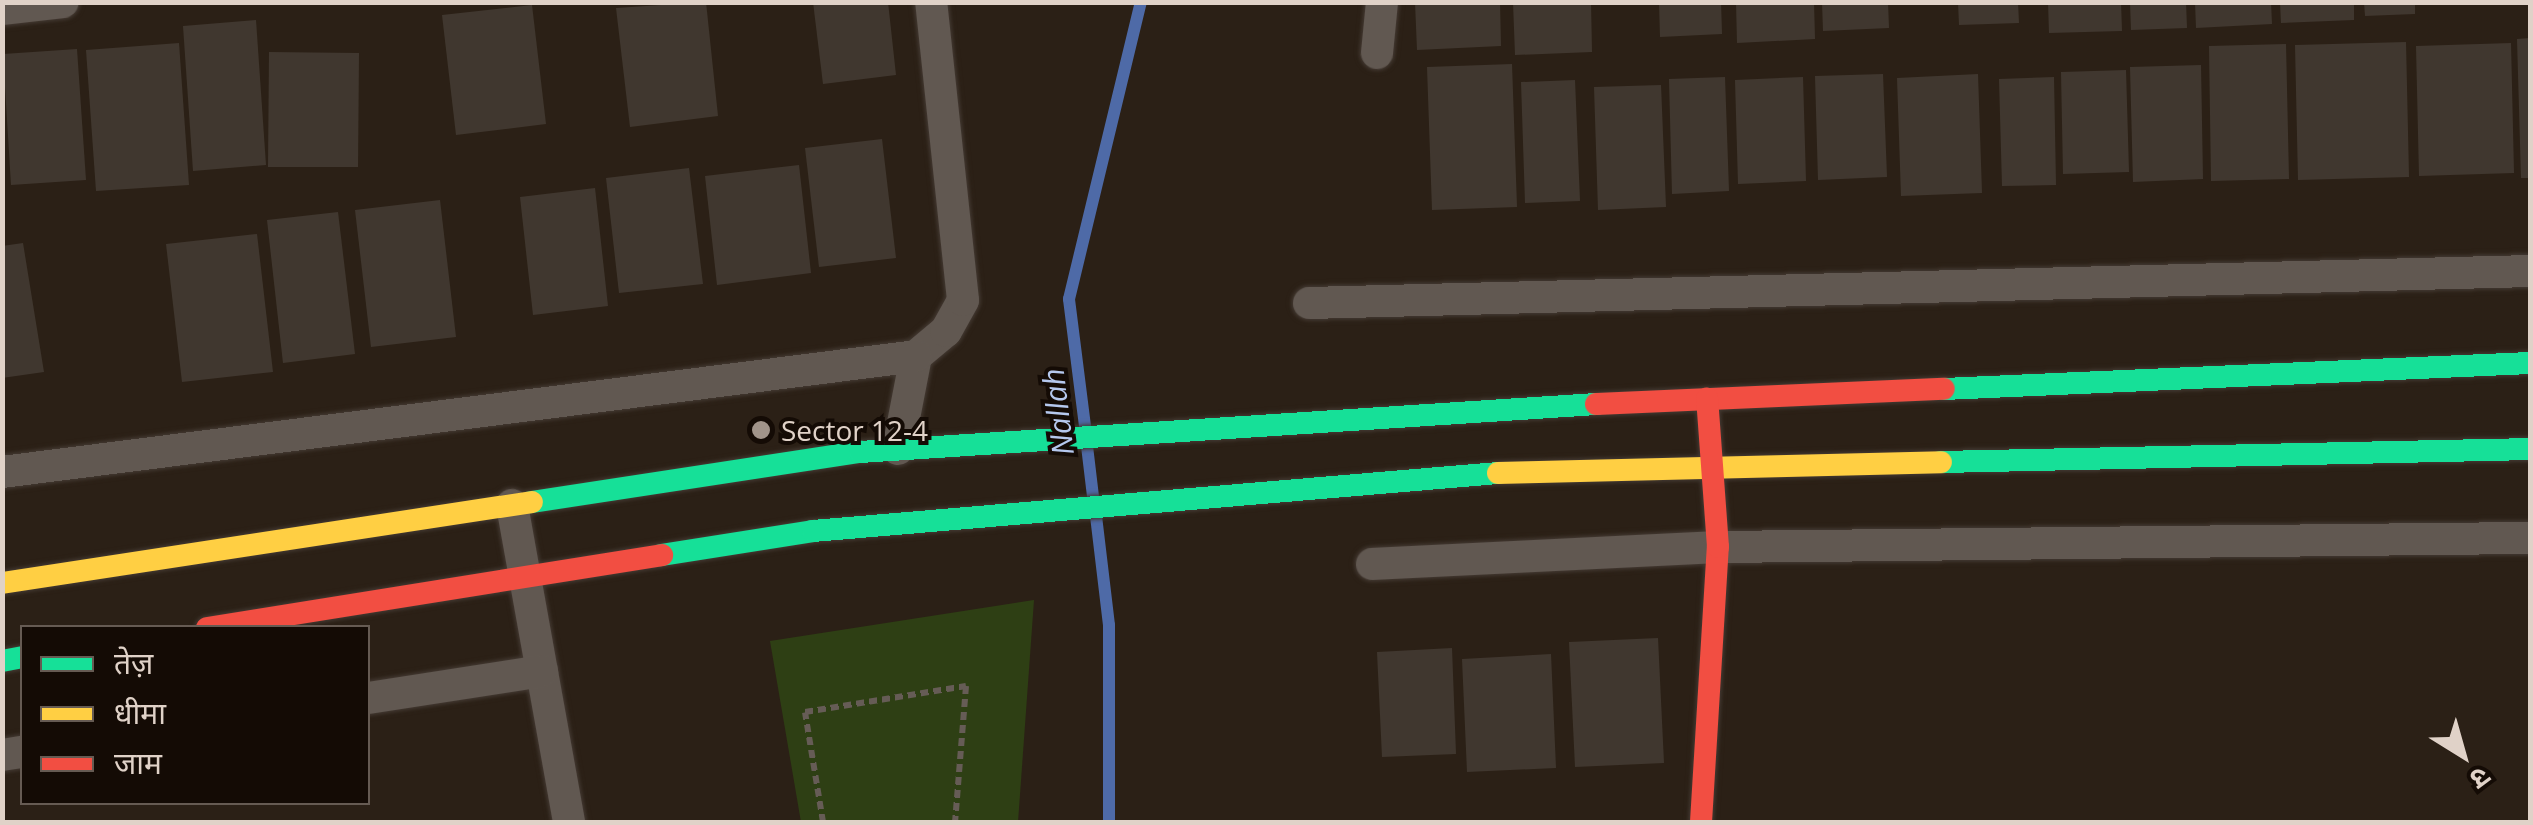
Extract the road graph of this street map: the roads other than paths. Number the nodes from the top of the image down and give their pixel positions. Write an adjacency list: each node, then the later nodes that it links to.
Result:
1 (63, 2): 4 (street)
2 (932, 2): 8 (street)
3 (1382, 2): 5 (street)
4 (2, 9)
5 (1376, 53)
6 (2530, 271): 7 (street)
7 (1308, 303)
8 (916, 356): 11 (street); 14 (street)
9 (2530, 364): 10 (street)
10 (1707, 398): 11 (street); 13 (street)
11 (898, 449): 15 (street)
12 (2530, 449): 13 (street)
13 (1710, 468): 17 (street); 19 (street)
14 (2, 472)
15 (512, 505): 19 (street); 20 (street)
16 (2530, 538): 17 (street)
17 (1718, 547): 18 (street); 25 (street)
18 (1372, 564)
19 (525, 576): 21 (street); 22 (street)
20 (2, 583)
21 (224, 625)
22 (542, 671): 23 (street); 24 (street)
23 (370, 698)
24 (569, 822)
25 (1701, 822)

